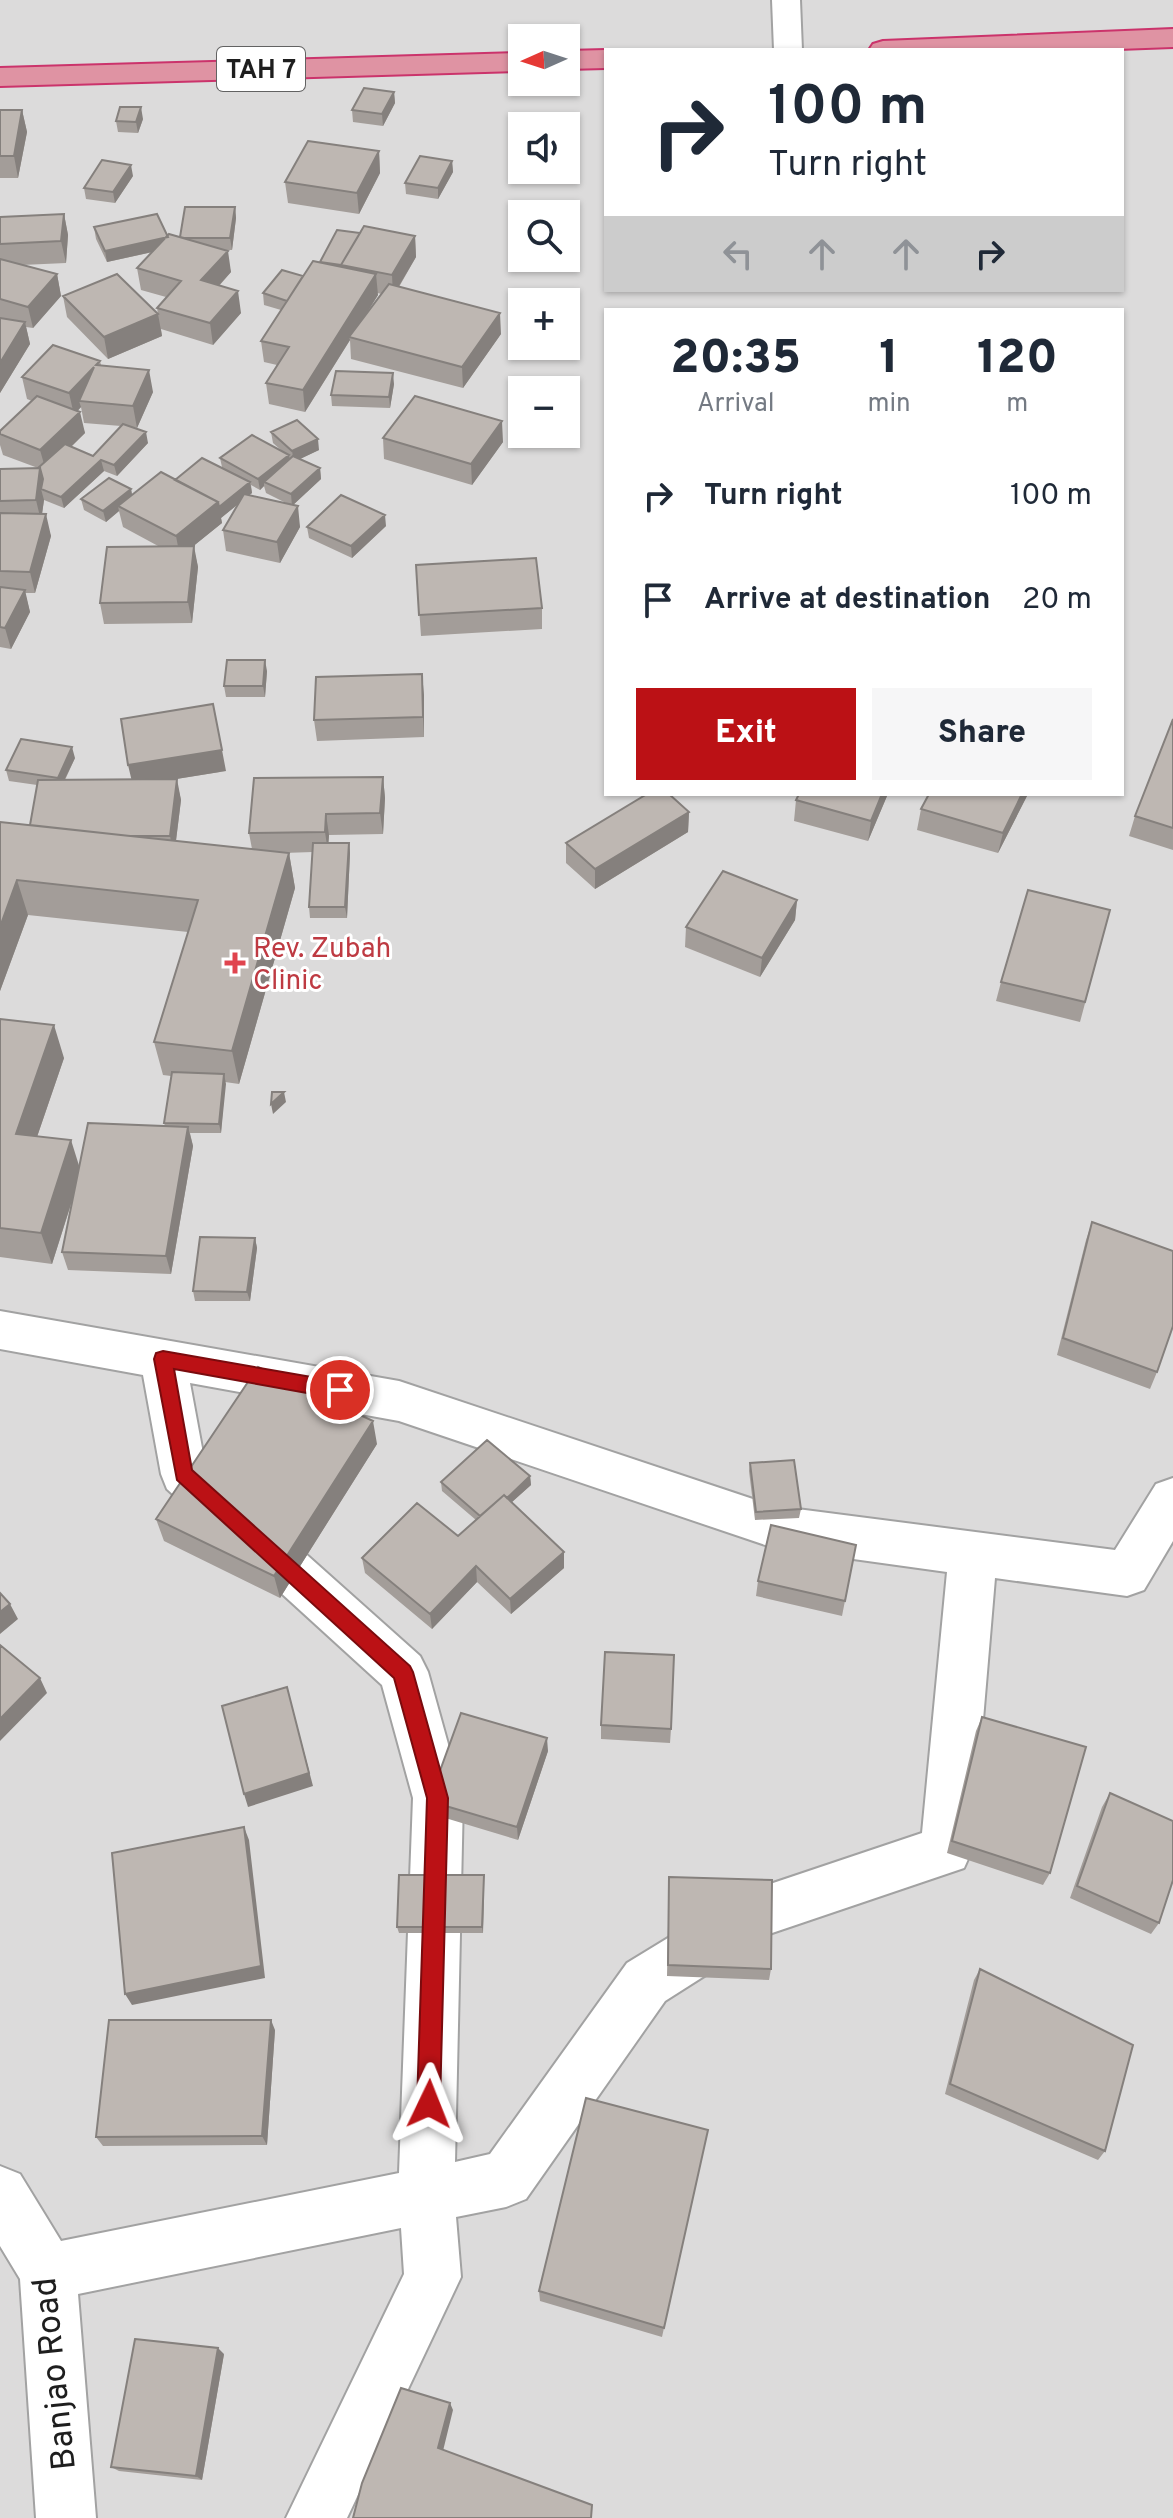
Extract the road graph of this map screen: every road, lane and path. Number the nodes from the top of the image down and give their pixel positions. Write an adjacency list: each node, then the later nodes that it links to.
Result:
1 (786, 0): 3 (street)
2 (1173, 38): 4 (highway)
3 (788, 48)
4 (931, 48)
5 (604, 59): 6 (highway)
6 (580, 60)
7 (508, 62): 8 (highway, TAH 7)
8 (0, 77)
9 (0, 1330): 10 (street)
10 (163, 1359): 12 (street); 14 (street)
11 (1173, 1499): 12 (street)
12 (973, 1553): 14 (street)
13 (0, 2194): 15 (street, Banjao Road)
14 (426, 2196): 15 (street); 17 (street)
15 (48, 2272): 16 (street, Banjao Road)
16 (66, 2518)
17 (316, 2518)

